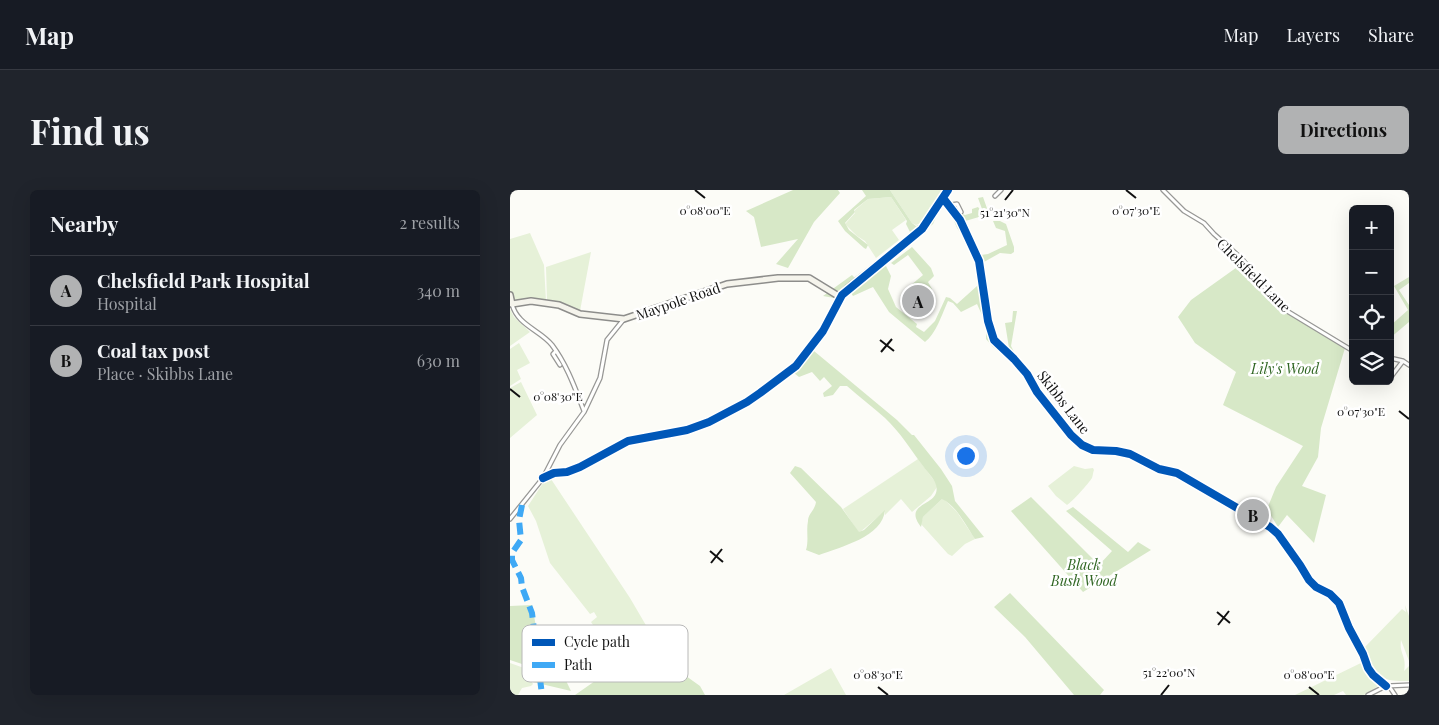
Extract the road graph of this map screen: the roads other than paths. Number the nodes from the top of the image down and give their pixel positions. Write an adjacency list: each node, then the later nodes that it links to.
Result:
1 (948, 190): 5 (street)
2 (1001, 190): 4 (street)
3 (1163, 190): 12 (street, Chelsfield Lane)
4 (995, 196)
5 (943, 198): 6 (street, Skibbs Lane); 9 (street)
6 (950, 205): 7 (street); 23 (street, Skibbs Lane)
7 (961, 212)
8 (510, 296): 10 (street)
9 (840, 296): 11 (street, Maypole Road); 20 (street)
10 (511, 304): 11 (street, Maypole Road); 13 (street)
11 (624, 319): 19 (street)
12 (1349, 348)
13 (556, 351): 16 (street); 19 (street)
14 (1394, 359): 15 (street)
15 (1403, 361): 17 (street); 18 (street)
16 (560, 365)
17 (1409, 365)
18 (1394, 373)
19 (584, 412): 20 (street)
20 (543, 478): 21 (street)
21 (510, 520)
22 (1409, 685): 23 (street)
23 (1387, 686): 24 (street); 25 (street, Skibbs Lane)
24 (1368, 695)
25 (1395, 695)

